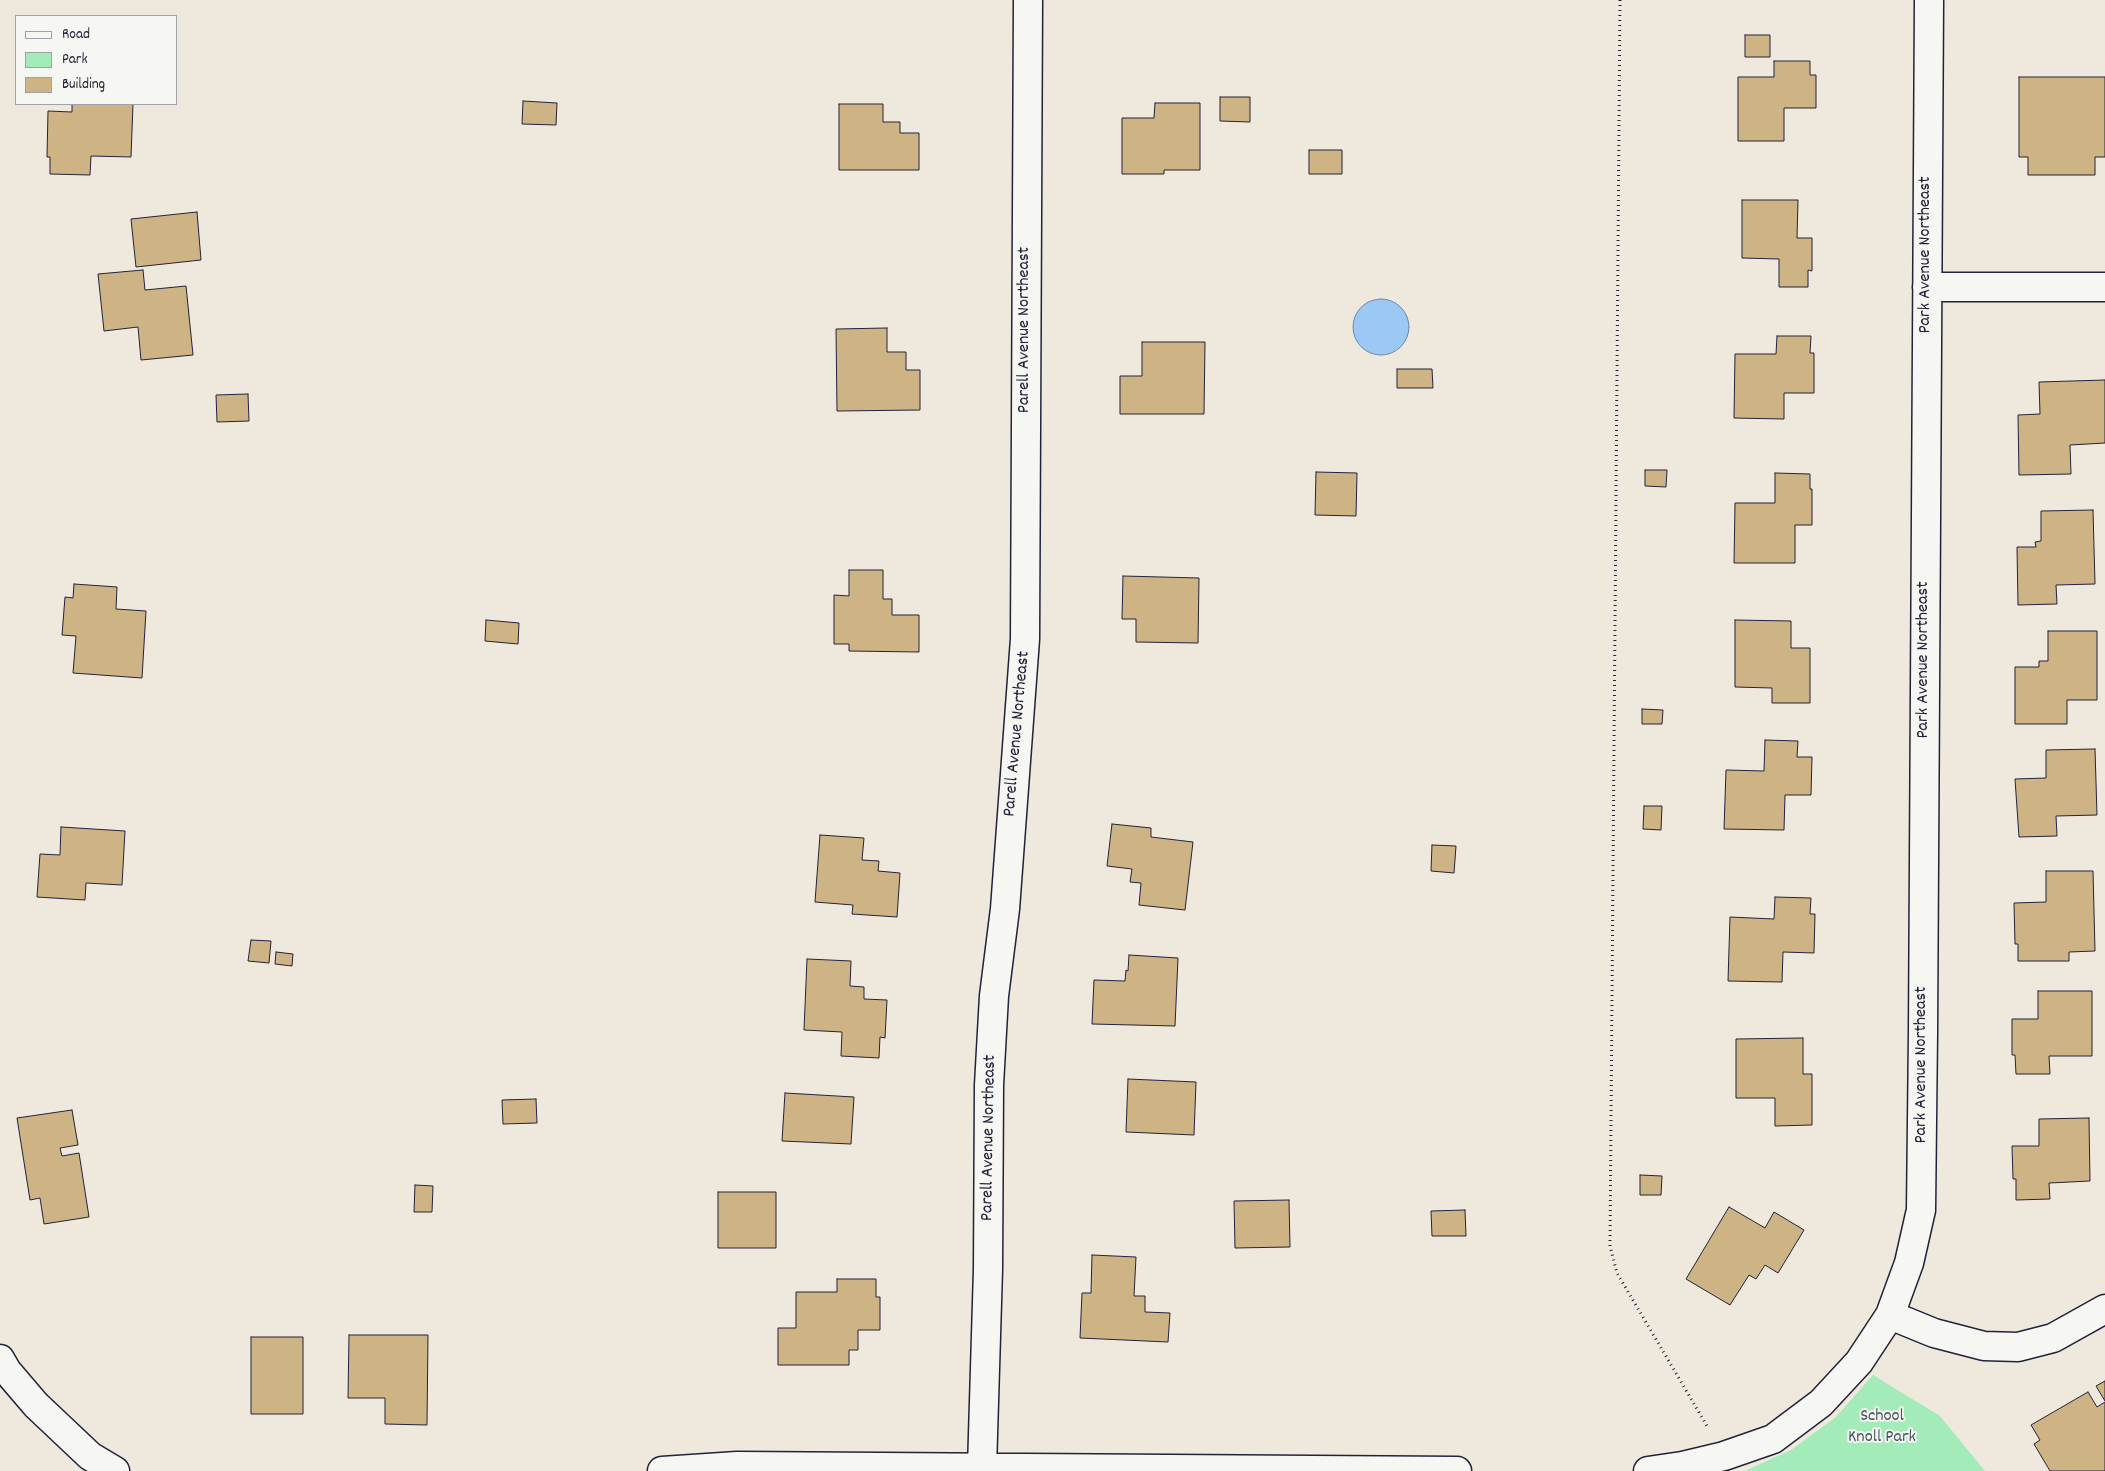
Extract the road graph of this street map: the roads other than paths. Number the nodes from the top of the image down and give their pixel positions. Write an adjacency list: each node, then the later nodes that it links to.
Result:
1 (1028, 0): 9 (street, Parell Avenue Northeast)
2 (1929, 0): 3 (street, Park Avenue Northeast)
3 (1927, 287): 4 (street); 6 (street, Park Avenue Northeast)
4 (2105, 287)
5 (2105, 1308): 6 (street)
6 (1890, 1315): 10 (street, Park Avenue Northeast)
7 (0, 1359): 8 (street)
8 (85, 1463): 11 (street)
9 (982, 1468): 12 (street); 13 (street)
10 (1683, 1469): 14 (street, Park Avenue Northeast)
11 (115, 1471)
12 (662, 1471)
13 (1457, 1471)
14 (1648, 1471)

